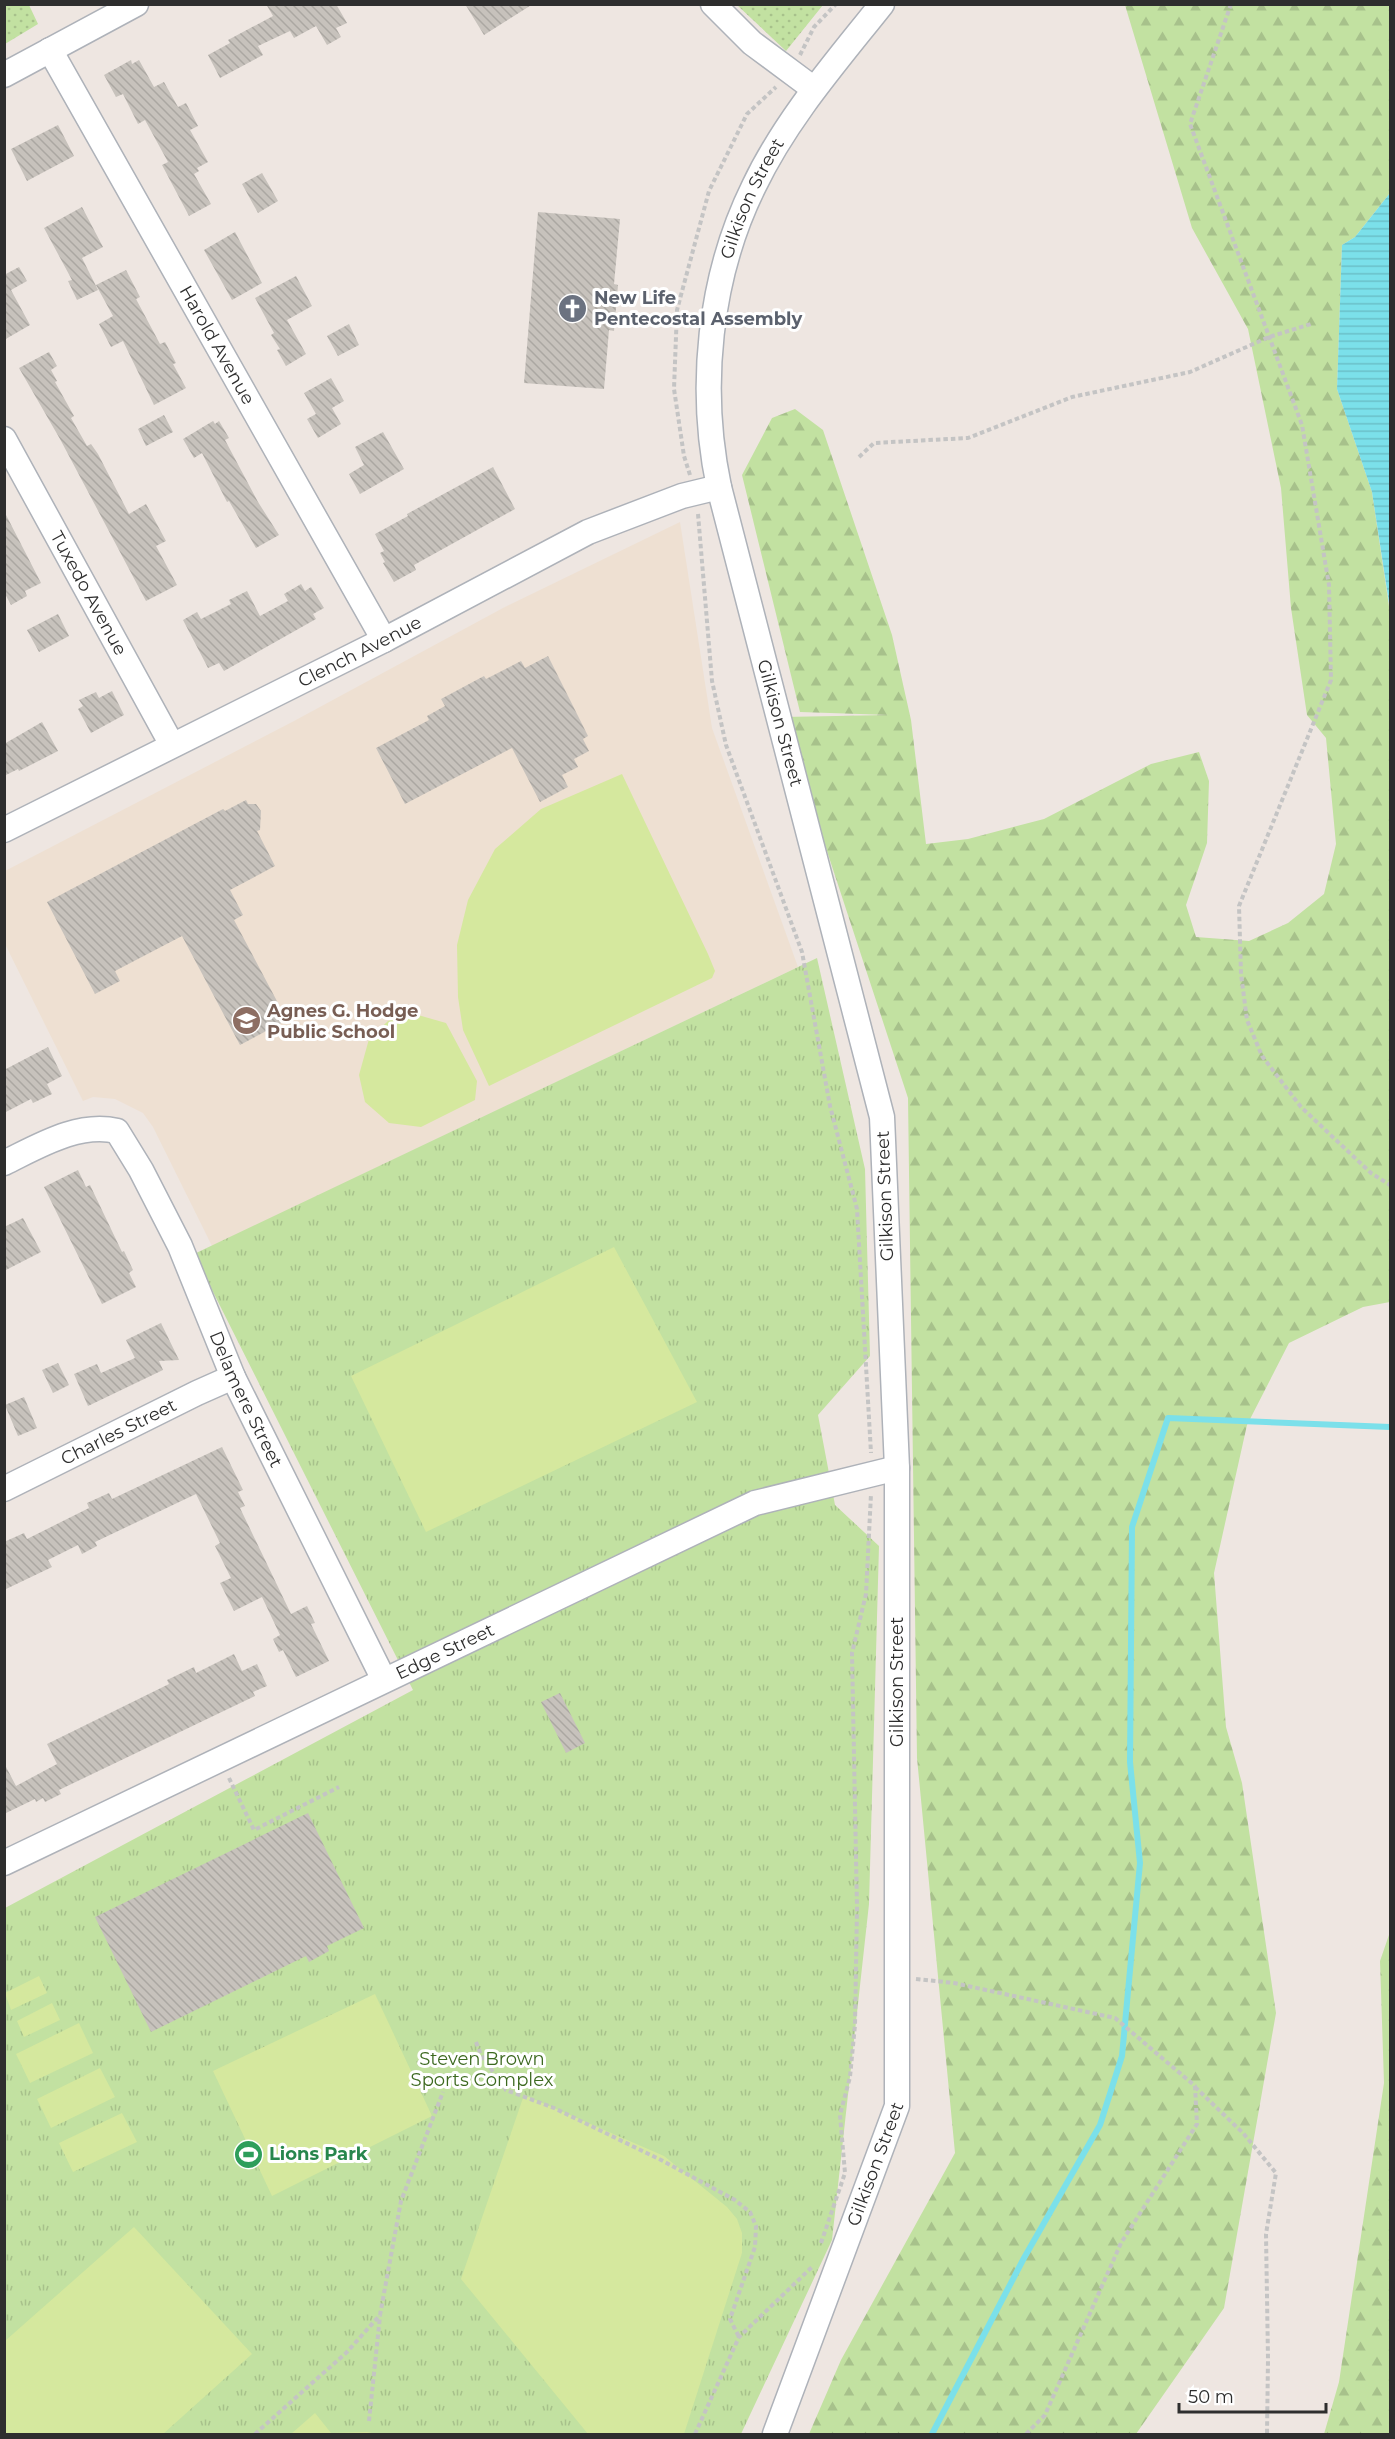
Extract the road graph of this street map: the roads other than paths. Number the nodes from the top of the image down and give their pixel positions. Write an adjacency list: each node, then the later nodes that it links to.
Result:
1 (136, 4): 4 (street)
2 (713, 4): 6 (street)
3 (882, 4): 6 (street, Gilkison Street)
4 (50, 50): 5 (street); 9 (street, Harold Avenue)
5 (4, 75)
6 (814, 89): 8 (street, Gilkison Street)
7 (4, 439): 10 (street, Tuxedo Avenue)
8 (707, 490): 9 (street, Clench Avenue); 14 (street, Gilkison Street)
9 (384, 640): 10 (street, Clench Avenue)
10 (172, 745): 11 (street, Clench Avenue)
11 (4, 830)
12 (4, 1163): 13 (street, Delamere Street)
13 (233, 1377): 15 (street, Charles Street); 16 (street, Delamere Street)
14 (897, 1468): 16 (street, Edge Street); 18 (street, Gilkison Street)
15 (4, 1489)
16 (384, 1680): 17 (street, Edge Street)
17 (4, 1863)
18 (775, 2434)

